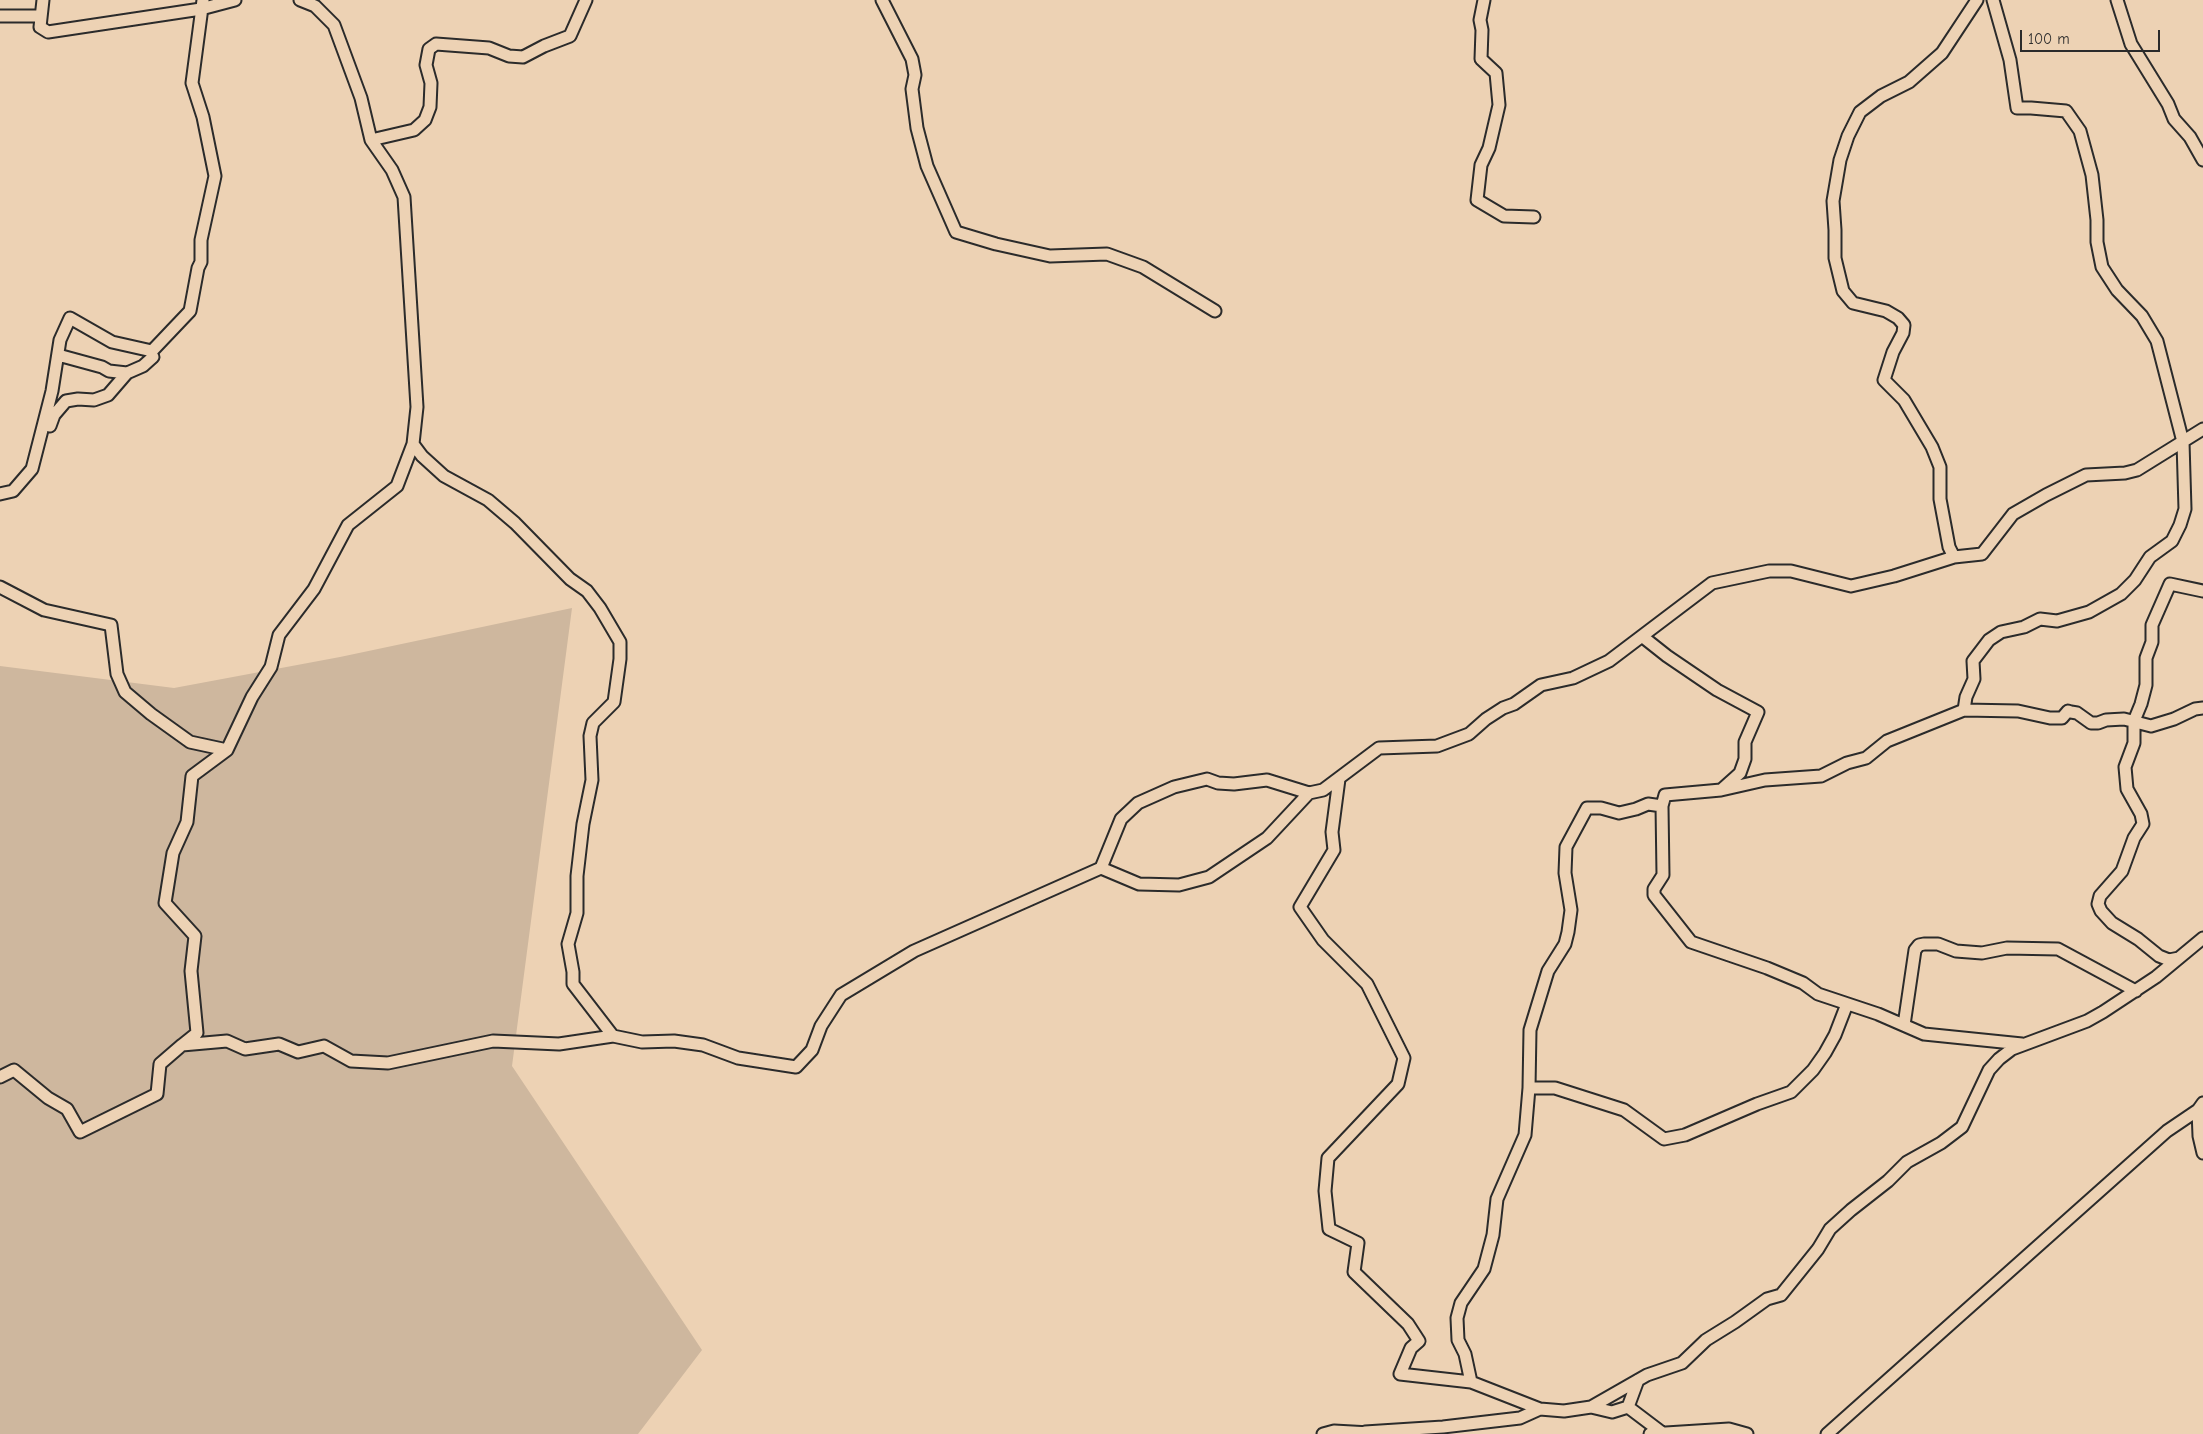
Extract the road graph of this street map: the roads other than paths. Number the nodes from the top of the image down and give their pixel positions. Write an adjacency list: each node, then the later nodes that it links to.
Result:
1 (43, 0): 12 (street)
2 (235, 0): 10 (street)
3 (300, 0): 13 (street)
4 (586, 0): 13 (street)
5 (882, 0): 16 (street)
6 (1484, 0): 15 (street)
7 (1977, 0): 25 (street)
8 (1993, 0): 22 (street)
9 (2117, 0): 14 (street)
10 (202, 5): 12 (street); 17 (street)
11 (0, 16): 12 (street)
12 (41, 16)
13 (371, 140): 23 (street)
14 (2203, 160)
15 (1534, 217)
16 (1215, 311)
17 (58, 355): 19 (street); 21 (street)
18 (153, 356): 19 (street)
19 (127, 373): 21 (street)
20 (2203, 429): 22 (street)
21 (42, 434): 24 (street)
22 (2183, 442): 25 (street); 30 (street)
23 (414, 444): 32 (street); 43 (street)
24 (0, 494)
25 (1954, 557): 28 (street)
26 (0, 587): 32 (street)
27 (2203, 591): 31 (street)
28 (1643, 637): 33 (street); 34 (street)
29 (2203, 708): 31 (street)
30 (1964, 710): 31 (street); 34 (street)
31 (2134, 721): 39 (street)
32 (227, 750): 44 (street)
33 (1339, 779): 35 (street); 51 (street)
34 (1721, 790): 36 (street)
35 (1309, 793): 37 (street); 37 (street)
36 (1662, 806): 41 (street); 47 (street)
37 (1101, 868): 43 (street)
38 (2203, 938): 39 (street)
39 (2181, 957): 40 (street)
40 (2136, 991): 42 (street); 45 (street)
41 (1847, 1004): 42 (street); 47 (street)
42 (1904, 1025): 45 (street)
43 (613, 1036): 44 (street)
44 (182, 1045): 46 (street)
45 (2027, 1045): 50 (street)
46 (0, 1077)
47 (1529, 1088): 51 (street)
48 (2200, 1106): 49 (street); 60 (street)
49 (2203, 1152)
50 (1638, 1380): 52 (street); 53 (street)
51 (1471, 1382): 54 (street)
52 (1591, 1407): 53 (street); 54 (street)
53 (1628, 1407): 56 (street)
54 (1540, 1409): 55 (street)
55 (1365, 1432): 57 (street); 58 (street)
56 (1656, 1433): 59 (street)
57 (1323, 1434)
58 (1377, 1434)
59 (1746, 1434)
60 (1827, 1434)

